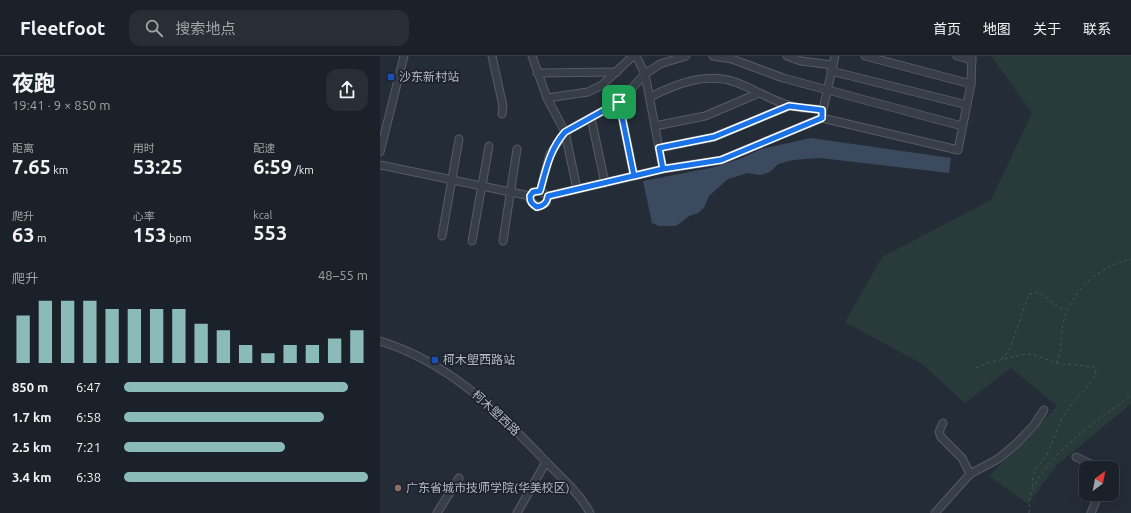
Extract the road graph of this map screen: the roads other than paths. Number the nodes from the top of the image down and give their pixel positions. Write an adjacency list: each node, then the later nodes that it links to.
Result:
1 (404, 56): 35 (street)
2 (492, 56): 25 (street)
3 (532, 56): 14 (street)
4 (635, 56): 13 (street); 15 (street)
5 (686, 56): 15 (street)
6 (713, 56): 17 (street)
7 (787, 56): 12 (street)
8 (836, 56): 12 (street)
9 (865, 56): 16 (street)
10 (956, 56): 11 (street)
11 (972, 58): 16 (street)
12 (832, 68): 17 (street); 22 (street)
13 (617, 72): 14 (street); 20 (street)
14 (537, 73): 20 (street)
15 (645, 74): 19 (street); 21 (street)
16 (971, 84): 22 (street)
17 (827, 90): 24 (street); 29 (street)
18 (759, 92): 19 (street); 23 (street); 28 (street)
19 (650, 97): 28 (street)
20 (547, 98): 30 (street)
21 (619, 102): 26 (street); 38 (street)
22 (967, 105): 29 (street)
23 (789, 106): 24 (street); 33 (street)
24 (822, 110): 27 (street)
25 (502, 114)
26 (591, 118): 30 (street); 40 (street)
27 (822, 118): 29 (street); 37 (street)
28 (655, 126): 33 (street)
29 (962, 126)
30 (565, 132): 42 (street); 43 (street)
31 (459, 139): 39 (street)
32 (489, 146): 41 (street)
33 (659, 148): 37 (street)
34 (517, 149): 44 (street)
35 (380, 152)
36 (380, 165): 39 (street)
37 (663, 169): 38 (street)
38 (634, 176): 40 (street)
39 (451, 180): 41 (street); 47 (street)
40 (605, 183): 42 (street)
41 (482, 187): 44 (street); 48 (street)
42 (577, 190): 46 (street)
43 (540, 191): 45 (street); 46 (street)
44 (510, 193): 45 (street); 49 (street)
45 (530, 196): 46 (street)
46 (548, 196)
47 (442, 236)
48 (472, 241)
49 (503, 241)
50 (380, 341): 55 (street, 柯木塱西路)
51 (1044, 410): 56 (street)
52 (943, 423): 56 (street)
53 (1076, 457): 54 (street)
54 (1084, 461)
55 (546, 462): 61 (street); 62 (street, 柯木塱西路)
56 (970, 474): 63 (street)
57 (459, 478): 60 (street)
58 (1097, 501): 59 (street)
59 (1094, 512)
60 (437, 513)
61 (516, 513)
62 (590, 513)
63 (935, 513)

